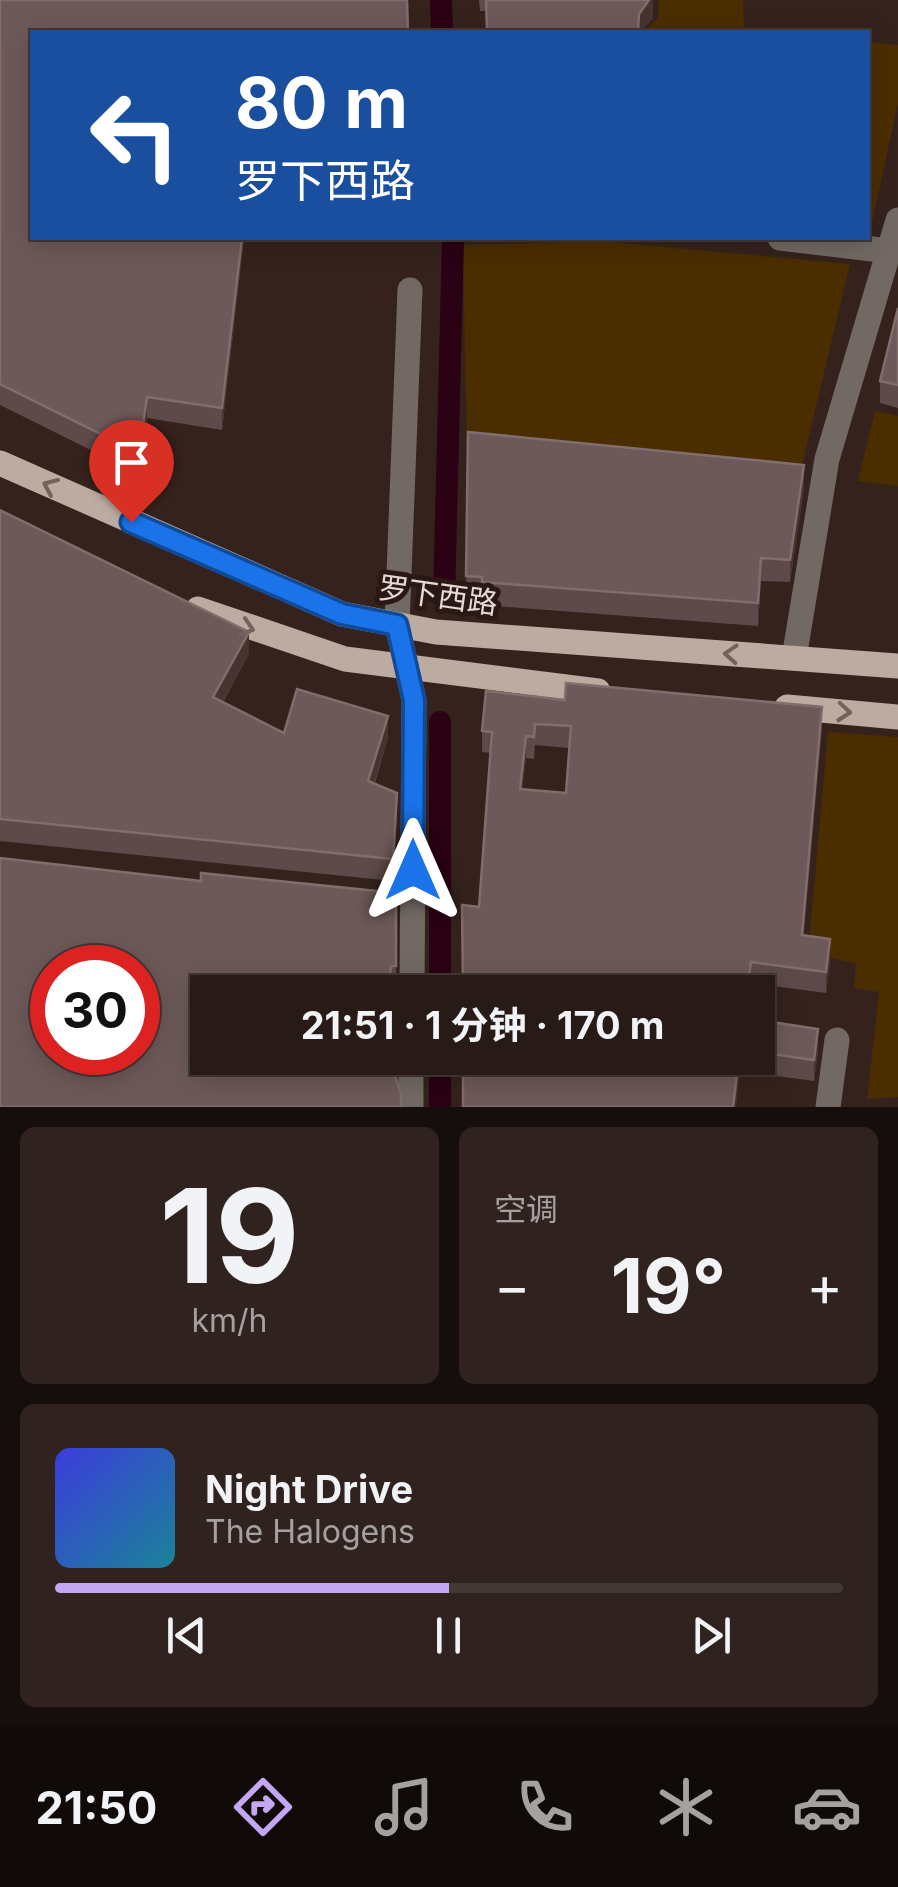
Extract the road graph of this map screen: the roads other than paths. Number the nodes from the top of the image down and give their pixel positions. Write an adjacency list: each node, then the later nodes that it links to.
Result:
1 (898, 220): 3 (street)
2 (797, 240): 3 (street)
3 (889, 251): 8 (street)
4 (410, 290): 7 (street)
5 (0, 463): 7 (main road, 罗下西路, one-way to 5)
6 (180, 600): 10 (main road, one-way to 10)
7 (397, 625): 8 (main road, 罗下西路, one-way to 7); 10 (street)
8 (794, 658): 9 (main road, 罗下西路)
9 (898, 666)
10 (403, 668): 11 (main road); 14 (street)
11 (622, 693)
12 (760, 705): 13 (main road, one-way to 13)
13 (898, 717)
14 (410, 975)
15 (837, 1040): 18 (street)
16 (411, 1075): 17 (street)
17 (411, 1107)
18 (828, 1107)

